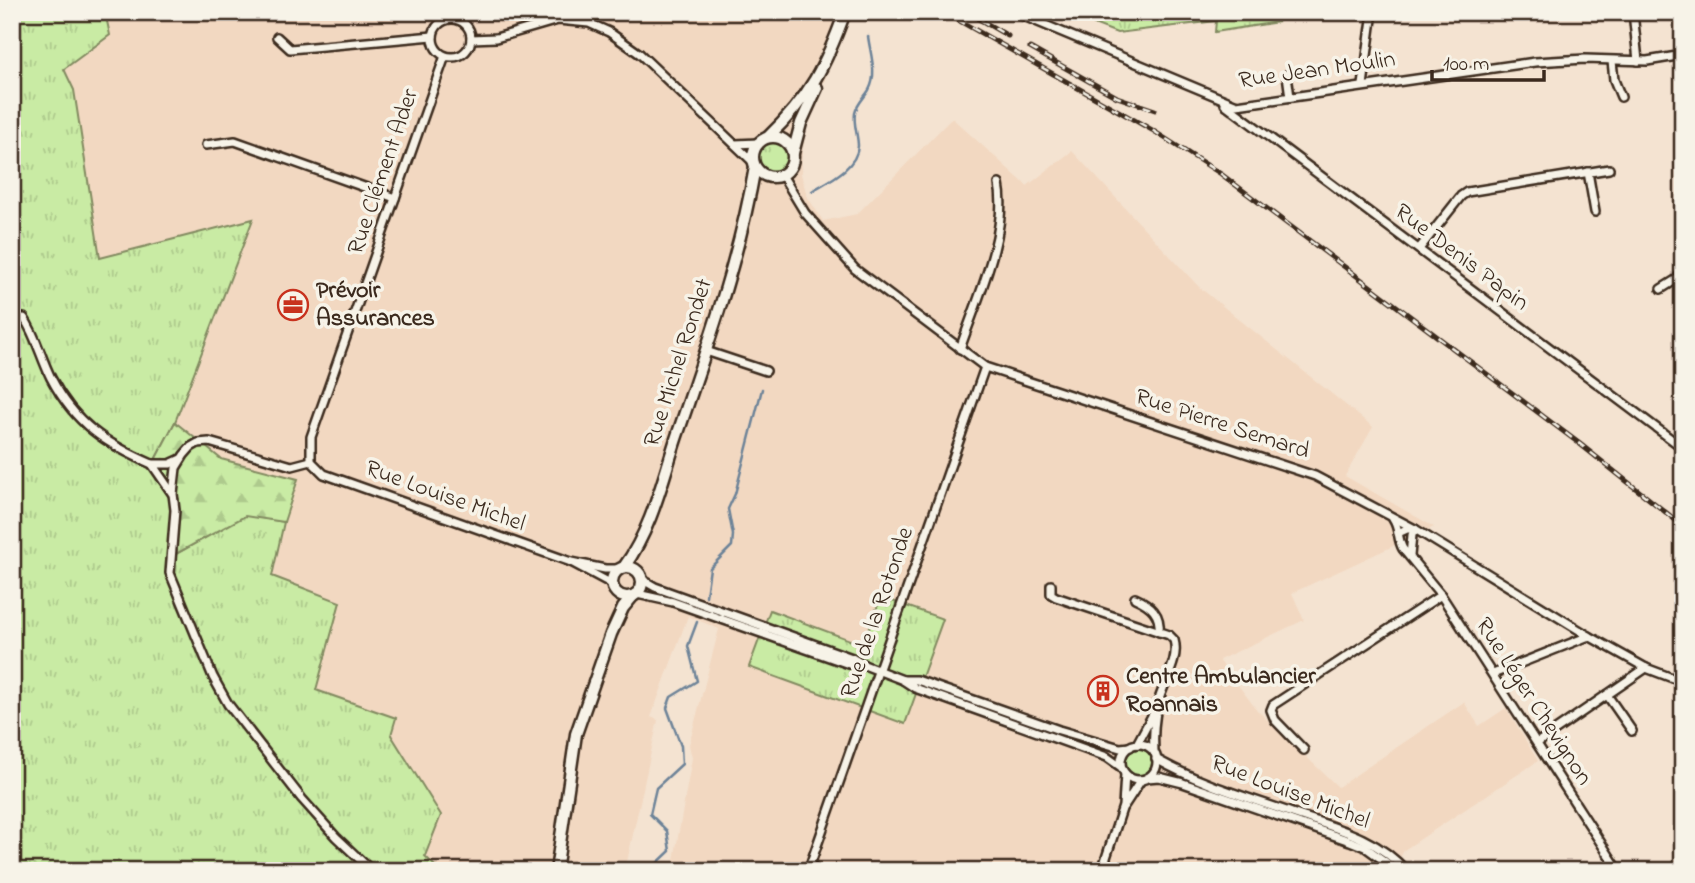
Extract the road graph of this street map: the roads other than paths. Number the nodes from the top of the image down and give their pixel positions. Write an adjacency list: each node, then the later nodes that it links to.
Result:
1 (845, 12): 13 (street)
2 (1014, 12): 16 (street, Rue Jean Moulin)
3 (1373, 12): 15 (street)
4 (1633, 12): 12 (street)
5 (460, 16): 6 (street); 8 (street)
6 (433, 36): 7 (street); 10 (street)
7 (277, 37)
8 (471, 40): 10 (street); 21 (street)
9 (1683, 55): 12 (street, Rue Jean Moulin)
10 (445, 56): 29 (street, Rue Clément Ader)
11 (1612, 61): 12 (street, Rue Jean Moulin); 15 (street, Rue Jean Moulin); 18 (street)
12 (1638, 61)
13 (825, 62): 19 (street); 23 (street)
14 (1287, 75): 17 (street)
15 (1363, 85): 17 (street, Rue Jean Moulin)
16 (1216, 97): 17 (street, Rue Jean Moulin); 32 (street, Rue Denis Papin)
17 (1290, 97)
18 (1621, 97)
19 (768, 137): 20 (street); 23 (street)
20 (758, 143): 21 (street); 24 (street)
21 (734, 144): 24 (street)
22 (206, 145): 29 (street)
23 (793, 153): 27 (street)
24 (754, 164): 27 (street); 31 (street, Rue Michel Rondet)
25 (1609, 169): 26 (street)
26 (1588, 172): 30 (street); 32 (street)
27 (777, 176): 31 (street, Rue Michel Rondet); 36 (street, Rue Pierre Semard)
28 (999, 184): 36 (street)
29 (395, 198): 42 (street, Rue Clément Ader)
30 (1595, 212)
31 (746, 215): 37 (street, Rue Michel Rondet)
32 (1419, 249): 40 (street, Rue Denis Papin)
33 (1683, 270): 34 (street)
34 (1661, 289)
35 (12, 319): 43 (street)
36 (960, 349): 38 (street, Rue Pierre Semard)
37 (706, 351): 39 (street); 46 (street, Rue Michel Rondet)
38 (985, 367): 45 (street, Rue Pierre Semard); 63 (street, Rue de la Rotonde)
39 (766, 371)
40 (1683, 448)
41 (181, 459): 42 (street); 43 (street); 44 (street)
42 (311, 461): 50 (street, Rue Louise Michel)
43 (152, 464): 44 (street)
44 (173, 494): 78 (street)
45 (1390, 516): 47 (street, Rue Pierre Semard); 48 (street, Rue Léger Chevignon)
46 (648, 524): 51 (street, Rue Michel Rondet); 52 (street, Rue Michel Rondet)
47 (1415, 529): 48 (street); 49 (street); 60 (street, Rue Pierre Semard)
48 (1398, 533): 49 (street, Rue Léger Chevignon)
49 (1410, 556): 56 (street, Rue Léger Chevignon)
50 (571, 562): 51 (street, Rue Louise Michel); 54 (street, Rue Louise Michel)
51 (621, 568): 52 (street); 54 (street)
52 (642, 577): 55 (street); 61 (street)
53 (1051, 586): 58 (street)
54 (614, 588): 55 (street); 59 (street)
55 (635, 595): 59 (street); 61 (street)
56 (1441, 595): 64 (street, Rue Léger Chevignon); 72 (street)
57 (1135, 598): 58 (street)
58 (1159, 632): 68 (street)
59 (611, 634): 79 (street)
60 (1589, 636): 62 (street, Rue Pierre Semard); 64 (street)
61 (864, 665): 63 (street)
62 (1646, 668): 66 (street, Rue Pierre Semard); 67 (street)
63 (878, 671): 65 (street); 80 (street, Rue de la Rotonde)
64 (1493, 674): 70 (street, Rue Léger Chevignon)
65 (903, 680): 71 (street); 74 (street)
66 (1683, 682)
67 (1607, 695): 69 (street); 70 (street)
68 (1158, 703): 71 (street); 73 (street)
69 (1632, 731)
70 (1537, 743): 84 (street, Rue Léger Chevignon)
71 (1133, 746): 73 (street); 74 (street)
72 (1304, 750)
73 (1155, 755): 75 (street); 83 (street, Rue Louise Michel)
74 (1123, 770): 75 (street); 76 (street)
75 (1144, 779): 76 (street); 82 (street, Rue Louise Michel)
76 (1123, 806): 77 (street)
77 (1102, 869): 81 (street)
78 (372, 871)
79 (556, 871)
80 (808, 871)
81 (1086, 871)
82 (1398, 871)
83 (1406, 871)
84 (1619, 871)

